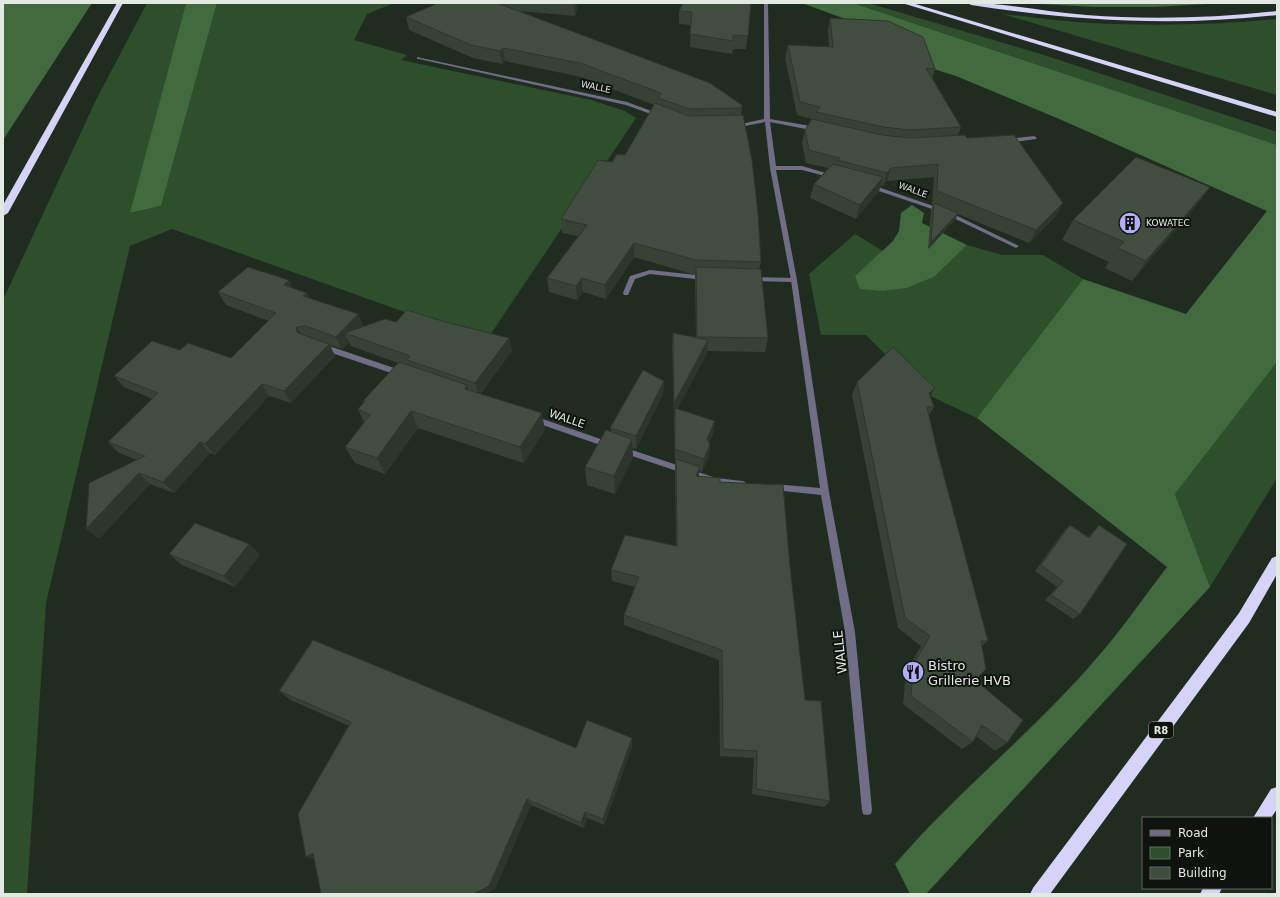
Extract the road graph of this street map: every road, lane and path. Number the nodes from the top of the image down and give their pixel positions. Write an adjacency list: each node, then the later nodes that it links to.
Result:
1 (120, 3): 7 (highway)
2 (125, 3): 7 (highway)
3 (766, 3): 11 (street, WALLE)
4 (905, 3): 9 (highway)
5 (972, 3): 6 (highway)
6 (1277, 13)
7 (112, 19): 19 (highway)
8 (420, 58): 10 (street, WALLE)
9 (1277, 115)
10 (668, 118)
11 (767, 120): 12 (street); 13 (street); 16 (street, WALLE)
12 (728, 126)
13 (825, 132)
14 (1034, 138): 15 (street)
15 (997, 141)
16 (773, 168): 17 (street); 23 (street, WALLE)
17 (839, 178)
18 (861, 184): 20 (street, WALLE)
19 (3, 213)
20 (1016, 246)
21 (709, 278): 24 (street)
22 (748, 279): 23 (street)
23 (794, 280): 30 (street, WALLE)
24 (626, 293)
25 (316, 345): 26 (street)
26 (406, 376)
27 (527, 417): 28 (street, WALLE)
28 (747, 484)
29 (762, 486): 30 (street)
30 (825, 492): 33 (street, WALLE)
31 (1277, 562): 35 (highway, R8)
32 (1277, 795): 34 (highway)
33 (867, 810)
34 (1262, 817)
35 (1039, 894)

